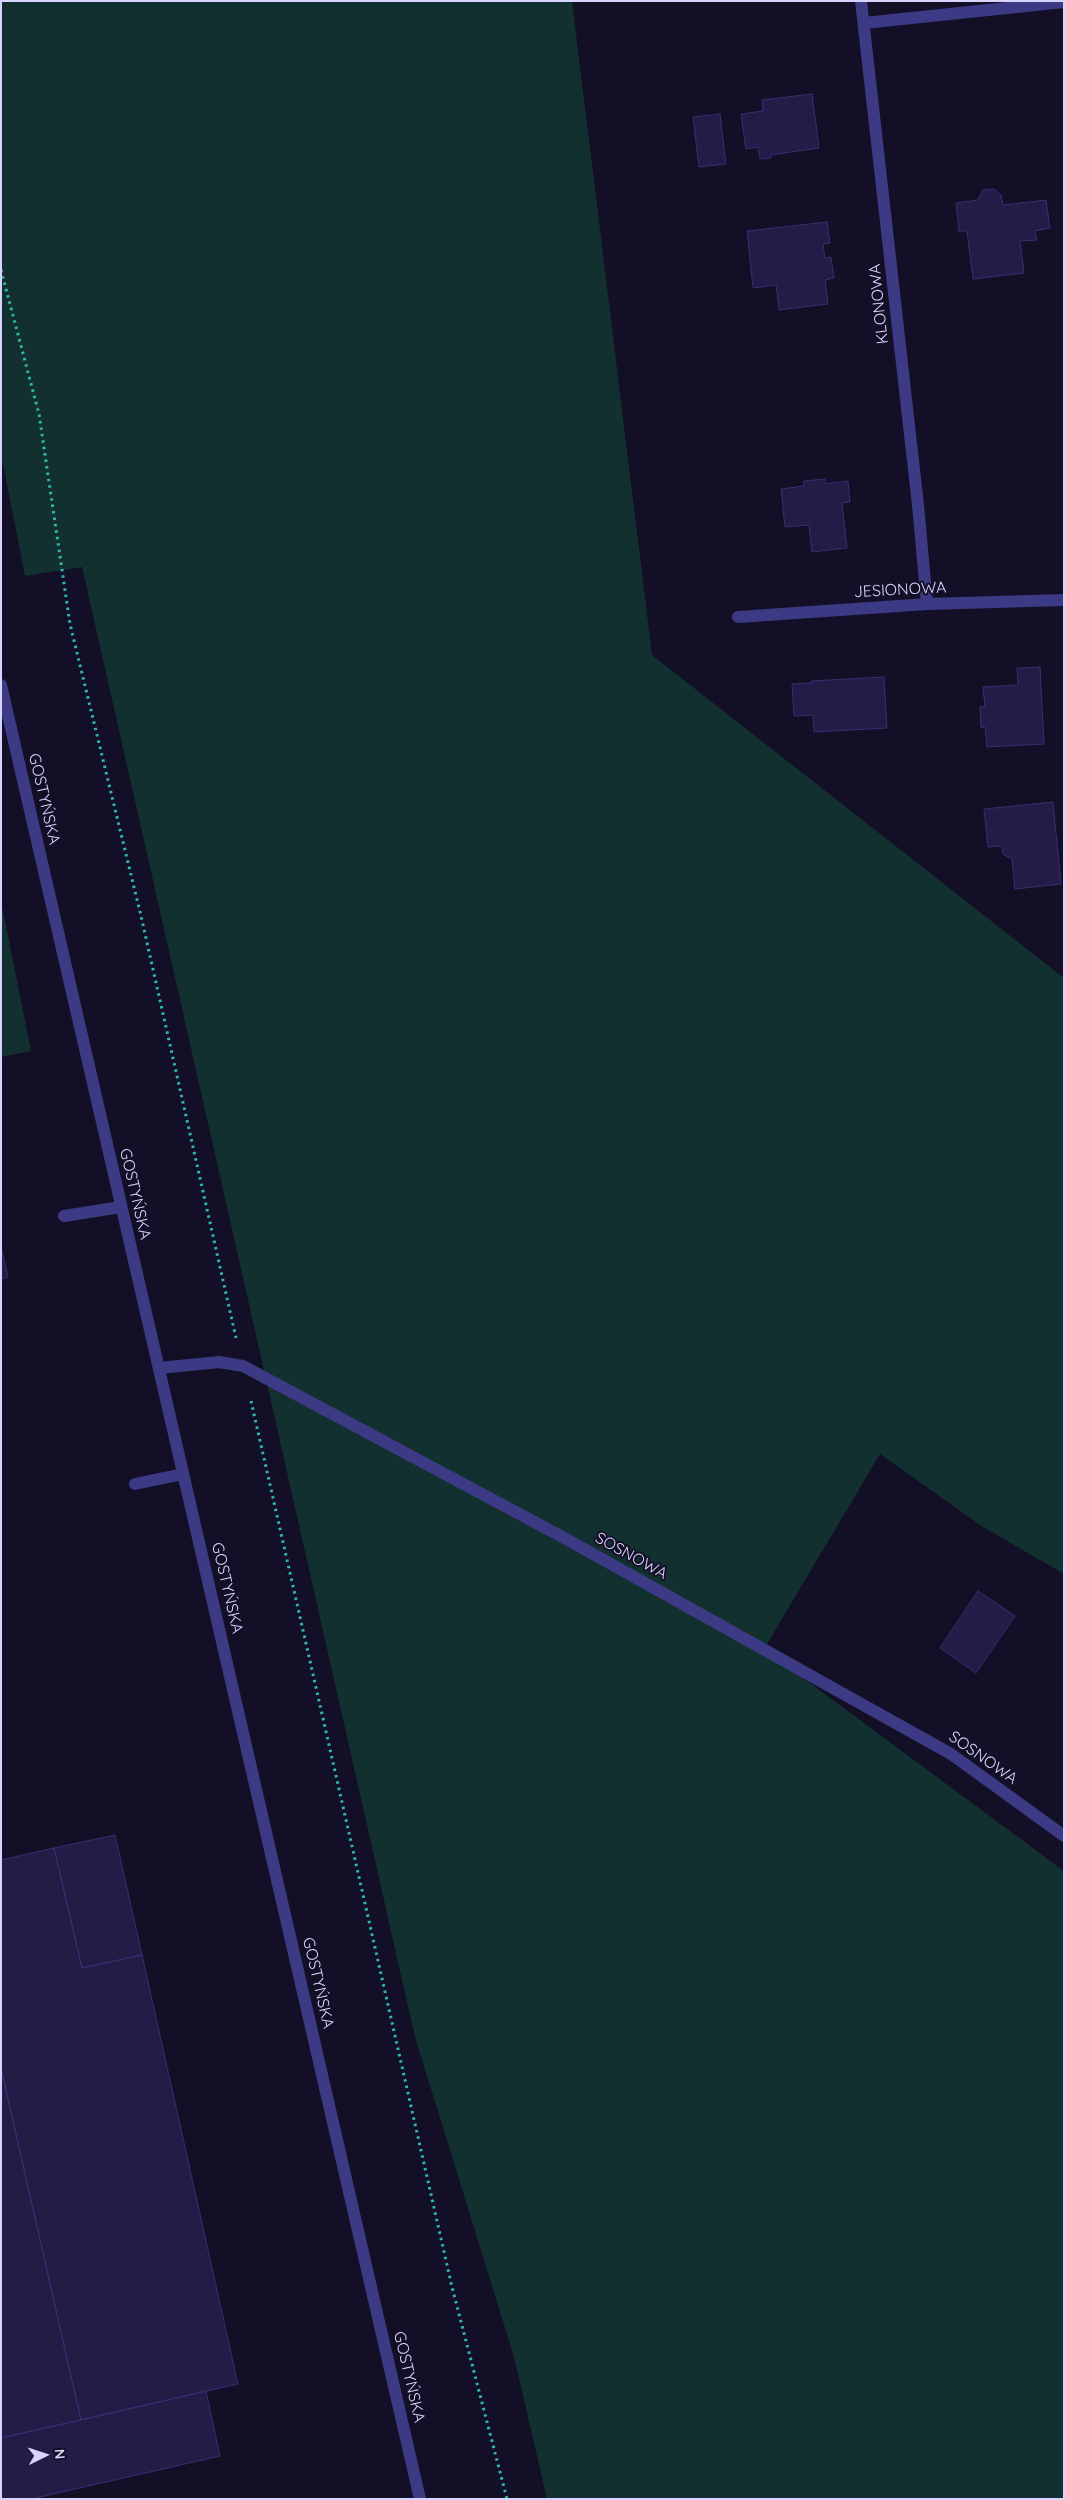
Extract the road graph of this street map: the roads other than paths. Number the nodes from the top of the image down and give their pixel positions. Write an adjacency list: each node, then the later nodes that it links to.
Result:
1 (861, 1): 3 (street, KLONOWA)
2 (1064, 2): 3 (street)
3 (864, 23): 5 (street, KLONOWA)
4 (1064, 600): 5 (street, JESIONOWA)
5 (927, 604): 6 (street, JESIONOWA)
6 (738, 617)
7 (1, 685): 8 (street, GOSTYŃSKA)
8 (121, 1206): 9 (street); 10 (street, GOSTYŃSKA)
9 (64, 1216)
10 (159, 1368): 11 (street, GOSTYŃSKA); 13 (street, SOSNOWA)
11 (183, 1474): 12 (street); 14 (street, GOSTYŃSKA)
12 (135, 1484)
13 (1064, 1836)
14 (420, 2499)

